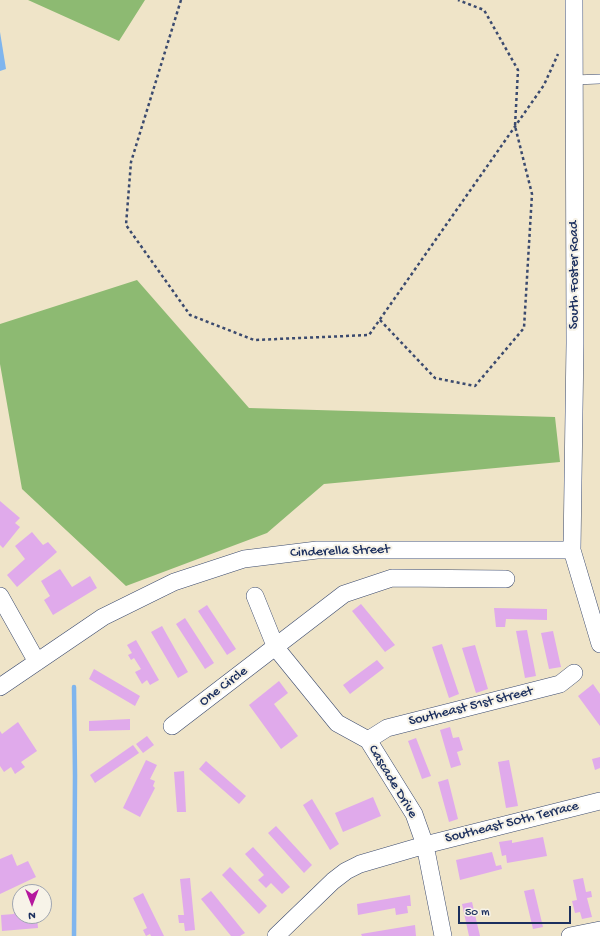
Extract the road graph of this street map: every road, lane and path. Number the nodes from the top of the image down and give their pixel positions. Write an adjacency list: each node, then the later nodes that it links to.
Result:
1 (182, 0): 8 (path)
2 (458, 0): 7 (path)
3 (574, 0): 6 (street, South Foster Road)
4 (559, 52): 7 (path)
5 (600, 79): 6 (lane)
6 (574, 80): 9 (street, South Foster Road)
7 (515, 126): 8 (path); 8 (path)
8 (380, 320)
9 (572, 550): 13 (street, South Foster Road); 15 (street, Cinderella Street)
10 (506, 579): 14 (street, One Circle)
11 (0, 596): 15 (street)
12 (255, 596): 14 (street, Cascade Drive)
13 (600, 644)
14 (276, 648): 18 (street, One Circle); 19 (street, Cascade Drive)
15 (37, 662): 17 (street, Cinderella Street)
16 (574, 673): 19 (street, Southeast 51st Street)
17 (0, 687)
18 (172, 726)
19 (368, 740): 21 (street, Cascade Drive)
20 (600, 801): 21 (street, Southeast 50th Terrace)
21 (425, 845): 23 (street, Southeast 50th Terrace); 24 (street, Cascade Drive)
22 (600, 930): 25 (street)
23 (276, 936)
24 (443, 936)
25 (570, 936)

